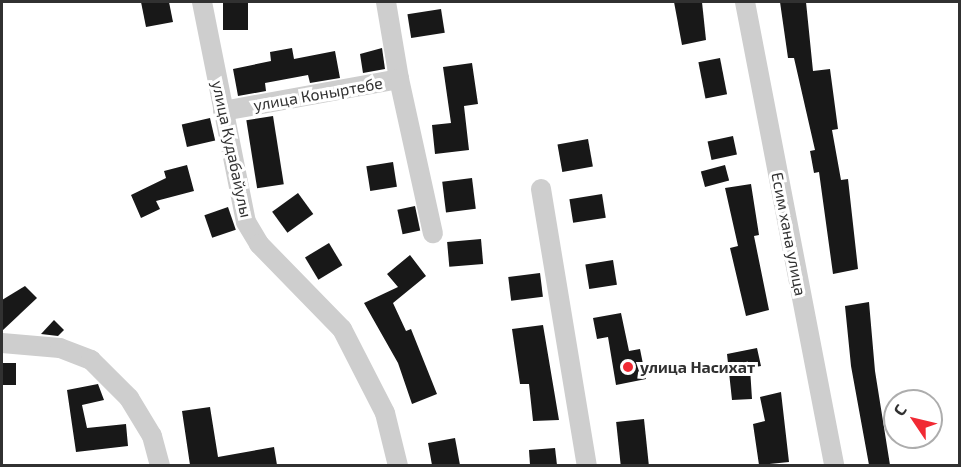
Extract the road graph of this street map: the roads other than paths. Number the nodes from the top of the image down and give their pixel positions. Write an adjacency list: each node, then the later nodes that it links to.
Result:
1 (202, 2): 5 (street, улица Кудабайулы)
2 (386, 2): 4 (street)
3 (745, 2): 12 (street, Есим хана улица)
4 (399, 79): 5 (street, улица Коныртебе); 7 (street, улица Коныртебе)
5 (223, 111): 10 (street, улица Кудабайулы)
6 (541, 189): 11 (street)
7 (433, 233)
8 (2, 343): 9 (street)
9 (160, 465)
10 (398, 465)
11 (587, 465)
12 (834, 465)

